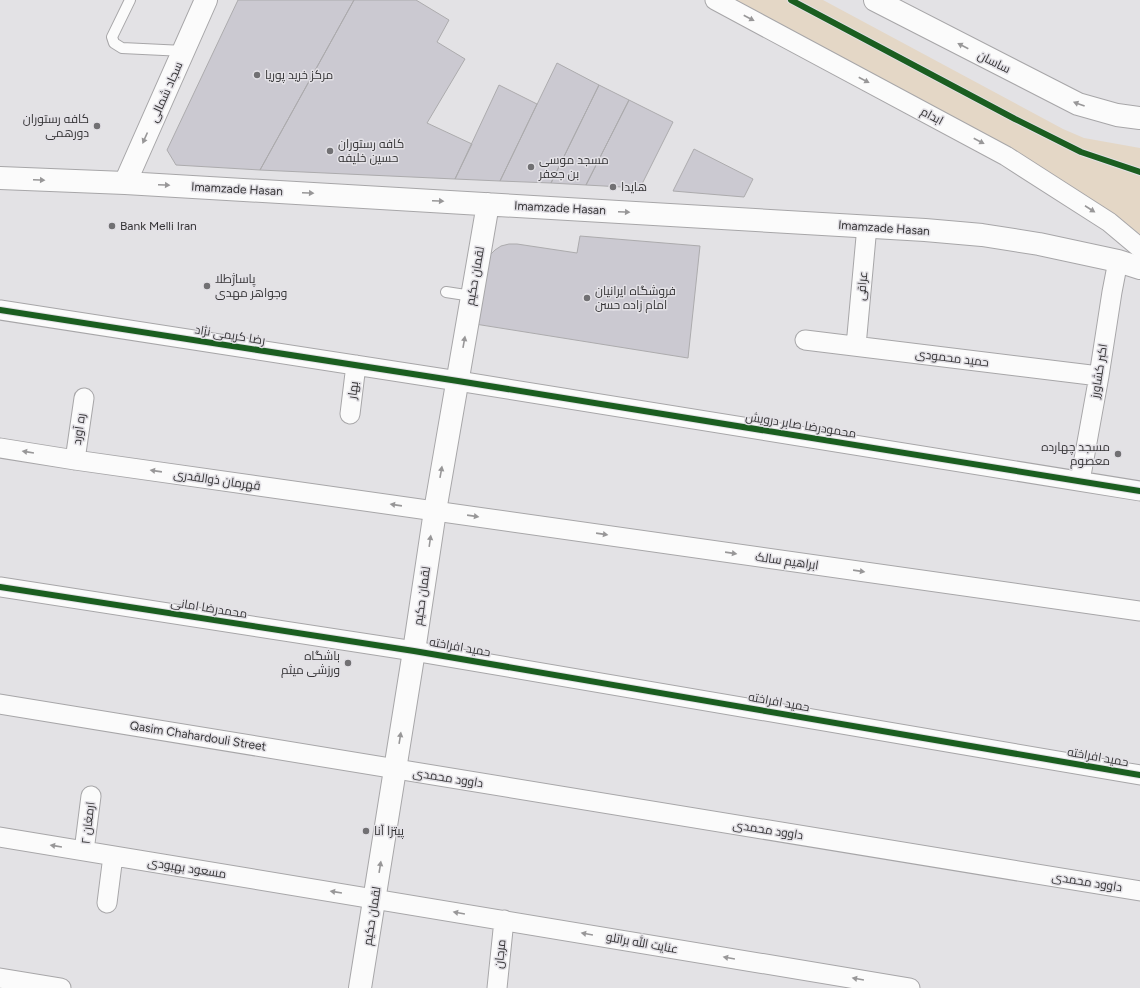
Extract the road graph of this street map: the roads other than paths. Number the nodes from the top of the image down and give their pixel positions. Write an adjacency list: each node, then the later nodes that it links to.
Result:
1 (130, 0): 5 (lane)
2 (206, 0): 5 (main road, سجاد شمالی)
3 (715, 0): 13 (street, ابدام, one-way to 13)
4 (875, 0): 7 (main road, ساسان, one-way to 4)
5 (184, 51): 10 (main road, سجاد شمالی, one-way to 10)
6 (1140, 111): 7 (main road)
7 (1117, 115): 8 (main road, ساسان)
8 (1140, 118)
9 (0, 178): 10 (main road, Imamzade Hasan, one-way to 10)
10 (126, 183): 11 (main road, Imamzade Hasan, one-way to 11)
11 (488, 204): 12 (main road, Imamzade Hasan, one-way to 12); 17 (main road, لقمان حکیم)
12 (867, 226): 14 (main road, Imamzade Hasan); 20 (street, عراقی)
13 (1140, 248)
14 (1118, 260): 15 (main road, Imamzade Hasan); 22 (street, اکبر کشاورز)
15 (1140, 268)
16 (446, 292): 17 (lane)
17 (472, 296): 23 (main road, لقمان حکیم, one-way to 17)
18 (0, 310): 21 (street, رضا کریمی نژاد)
19 (805, 340): 20 (street, حمید محمودی)
20 (856, 346): 22 (street, حمید محمودی)
21 (356, 365): 23 (street, رضا کریمی نژاد); 25 (street, بهار)
22 (1099, 376): 28 (street, اکبر کشاورز)
23 (458, 380): 28 (street, محمودرضا صابر درویش); 30 (main road, لقمان حکیم, one-way to 23)
24 (84, 398): 27 (street, ره آورد)
25 (350, 414)
26 (0, 448): 27 (street, قهرمان ذوالقدری, one-way to 26)
27 (75, 460): 30 (street, قهرمان ذوالقدری, one-way to 27)
28 (1080, 481): 29 (street, محمودرضا صابر درویش)
29 (1140, 491)
30 (435, 511): 32 (street, ابراهیم سالک, one-way to 32); 33 (main road, لقمان حکیم, one-way to 30)
31 (0, 587): 33 (street, محمدرضا امانی)
32 (1140, 611)
33 (414, 651): 35 (main road, لقمان حکیم, one-way to 33); 36 (street, حمید افراخته)
34 (0, 704): 35 (street, Qasim Chahardouli Street)
35 (395, 769): 41 (street, داوود محمدی); 42 (main road, لقمان حکیم, one-way to 35)
36 (1140, 775)
37 (91, 796): 39 (street, ارمغان ۲)
38 (0, 837): 39 (street, مسعود بهبودی, one-way to 38)
39 (84, 851): 40 (street, مسعود بهبودی)
40 (113, 856): 42 (street, مسعود بهبودی, one-way to 40); 43 (street)
41 (1140, 891)
42 (374, 898): 44 (street, عنایت الله براتلو, one-way to 42); 47 (main road, لقمان حکیم)
43 (107, 903)
44 (504, 920): 48 (street, مرجان); 49 (street, عنایت الله براتلو, one-way to 44)
45 (0, 978): 46 (street)
46 (61, 988)
47 (360, 988)
48 (497, 988)
49 (910, 988)

